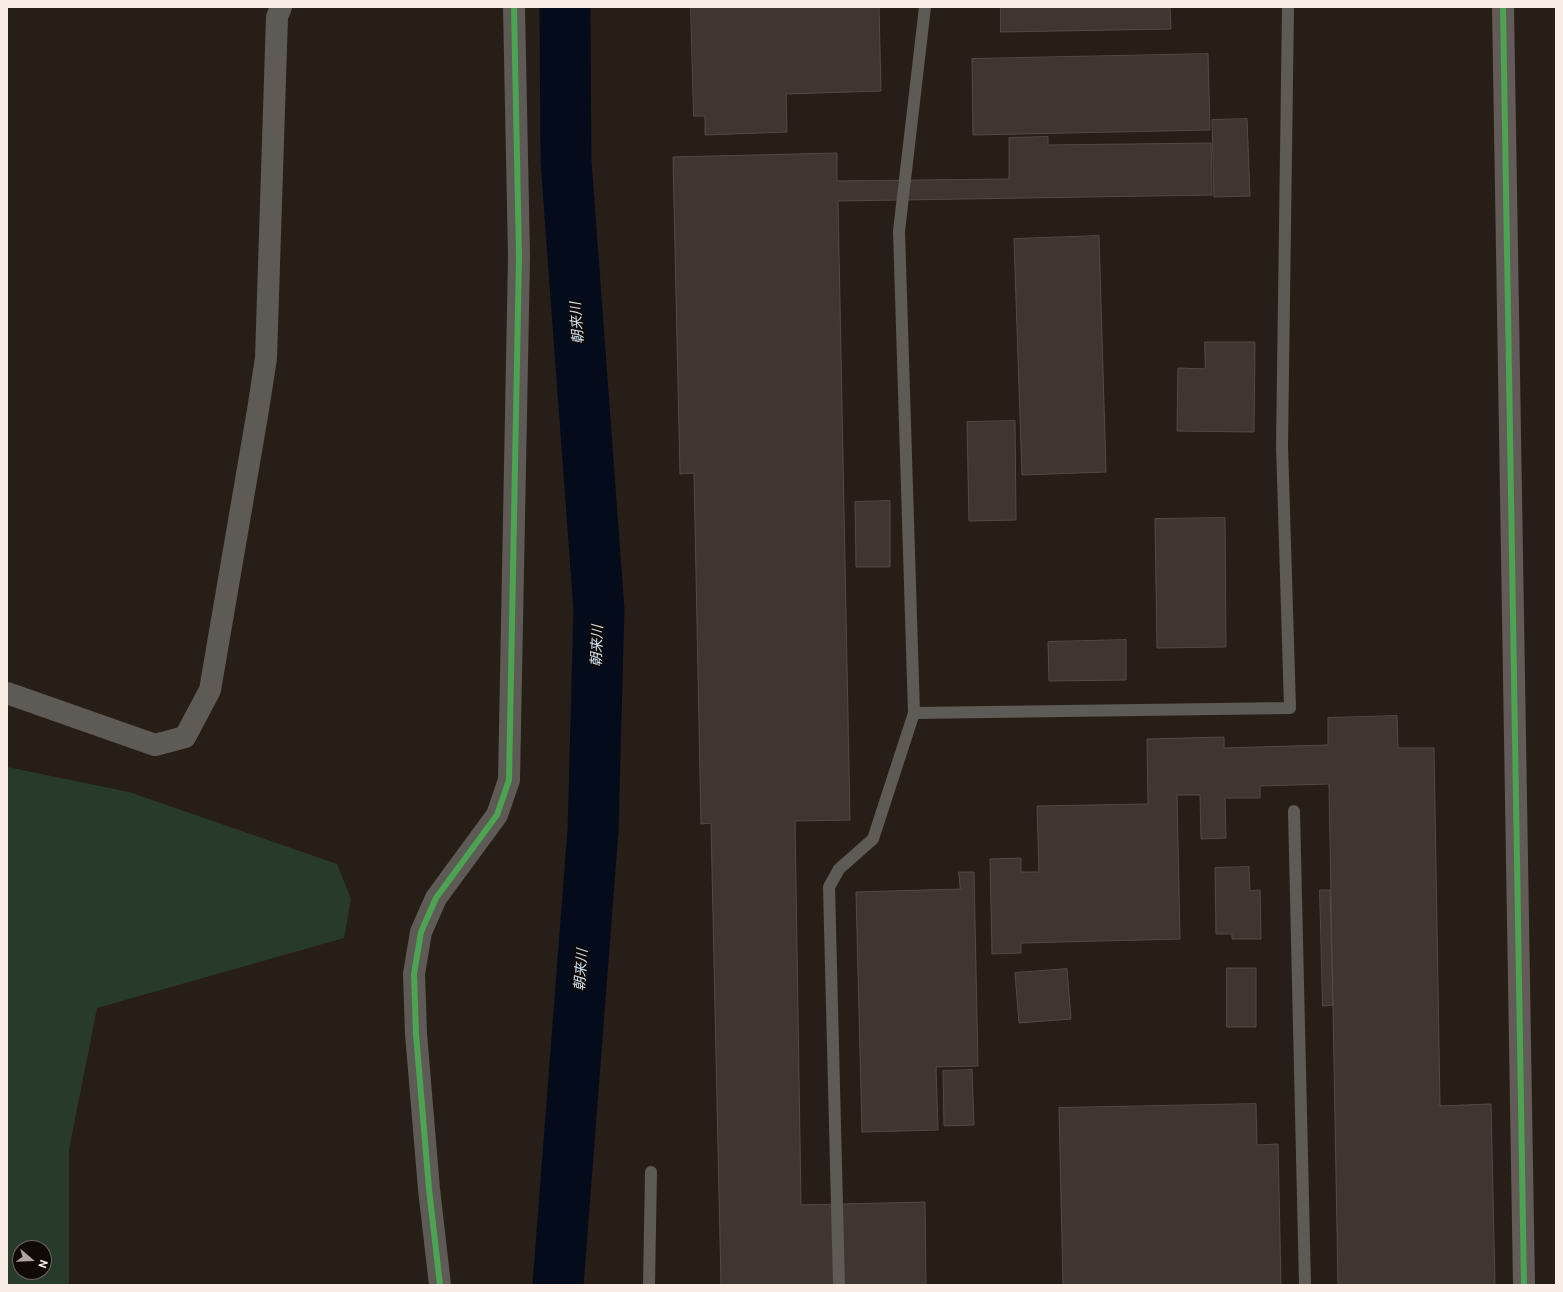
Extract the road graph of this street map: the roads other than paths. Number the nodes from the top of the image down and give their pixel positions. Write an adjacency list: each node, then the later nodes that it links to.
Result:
1 (282, 7): 6 (street)
2 (514, 7): 10 (street)
3 (925, 7): 7 (lane)
4 (1288, 7): 7 (lane)
5 (1503, 7): 14 (street)
6 (7, 693)
7 (914, 713): 12 (lane)
8 (1294, 811): 13 (lane)
9 (651, 1172): 11 (lane)
10 (440, 1285)
11 (649, 1285)
12 (840, 1285)
13 (1305, 1285)
14 (1524, 1285)

